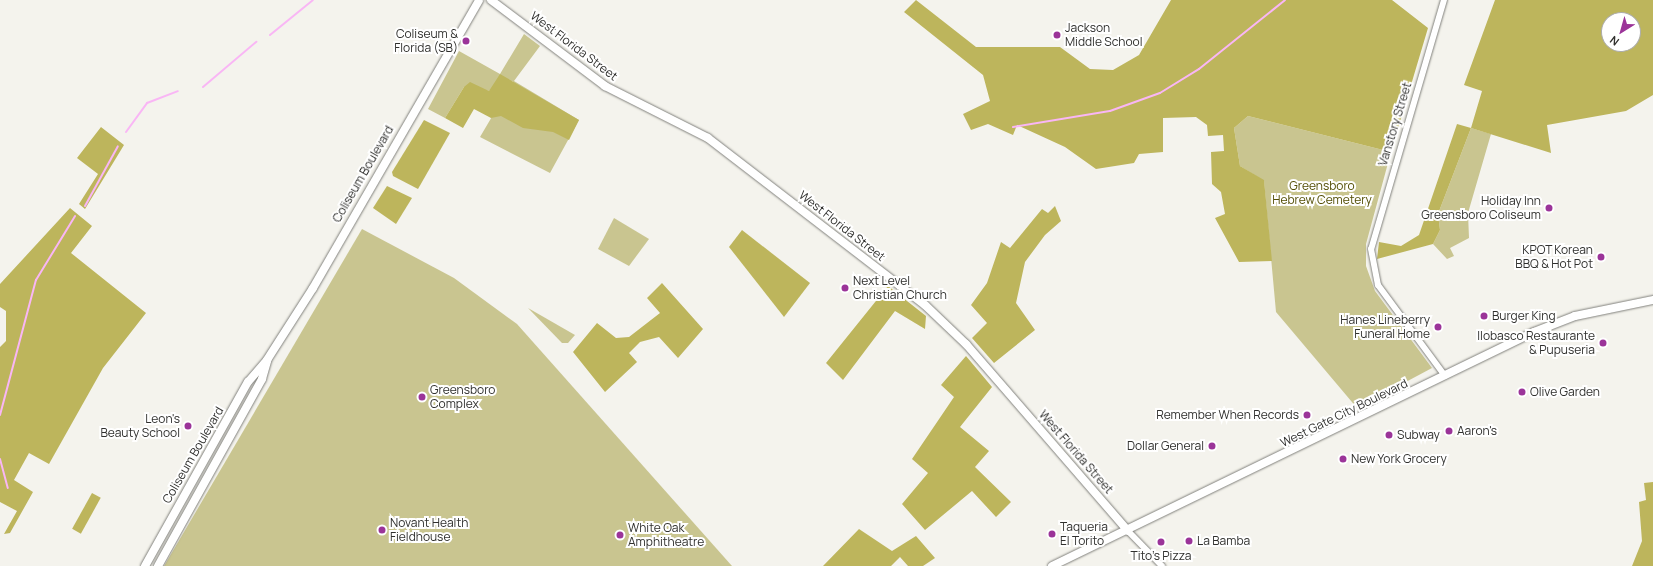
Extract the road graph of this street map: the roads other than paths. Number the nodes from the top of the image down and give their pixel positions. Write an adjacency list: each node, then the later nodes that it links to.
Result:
1 (479, 0): 5 (main road, Coliseum Boulevard)
2 (491, 0): 7 (main road, West Florida Street)
3 (1444, 0): 6 (street, Vanstory Street)
4 (1653, 300): 6 (main road, West Gate City Boulevard)
5 (268, 360): 8 (main road, Coliseum Boulevard); 9 (main road, Coliseum Boulevard)
6 (1445, 376): 7 (main road, West Gate City Boulevard)
7 (1128, 531): 10 (main road, West Gate City Boulevard); 11 (street, West Florida Street)
8 (145, 566)
9 (158, 566)
10 (1052, 566)
11 (1162, 566)

